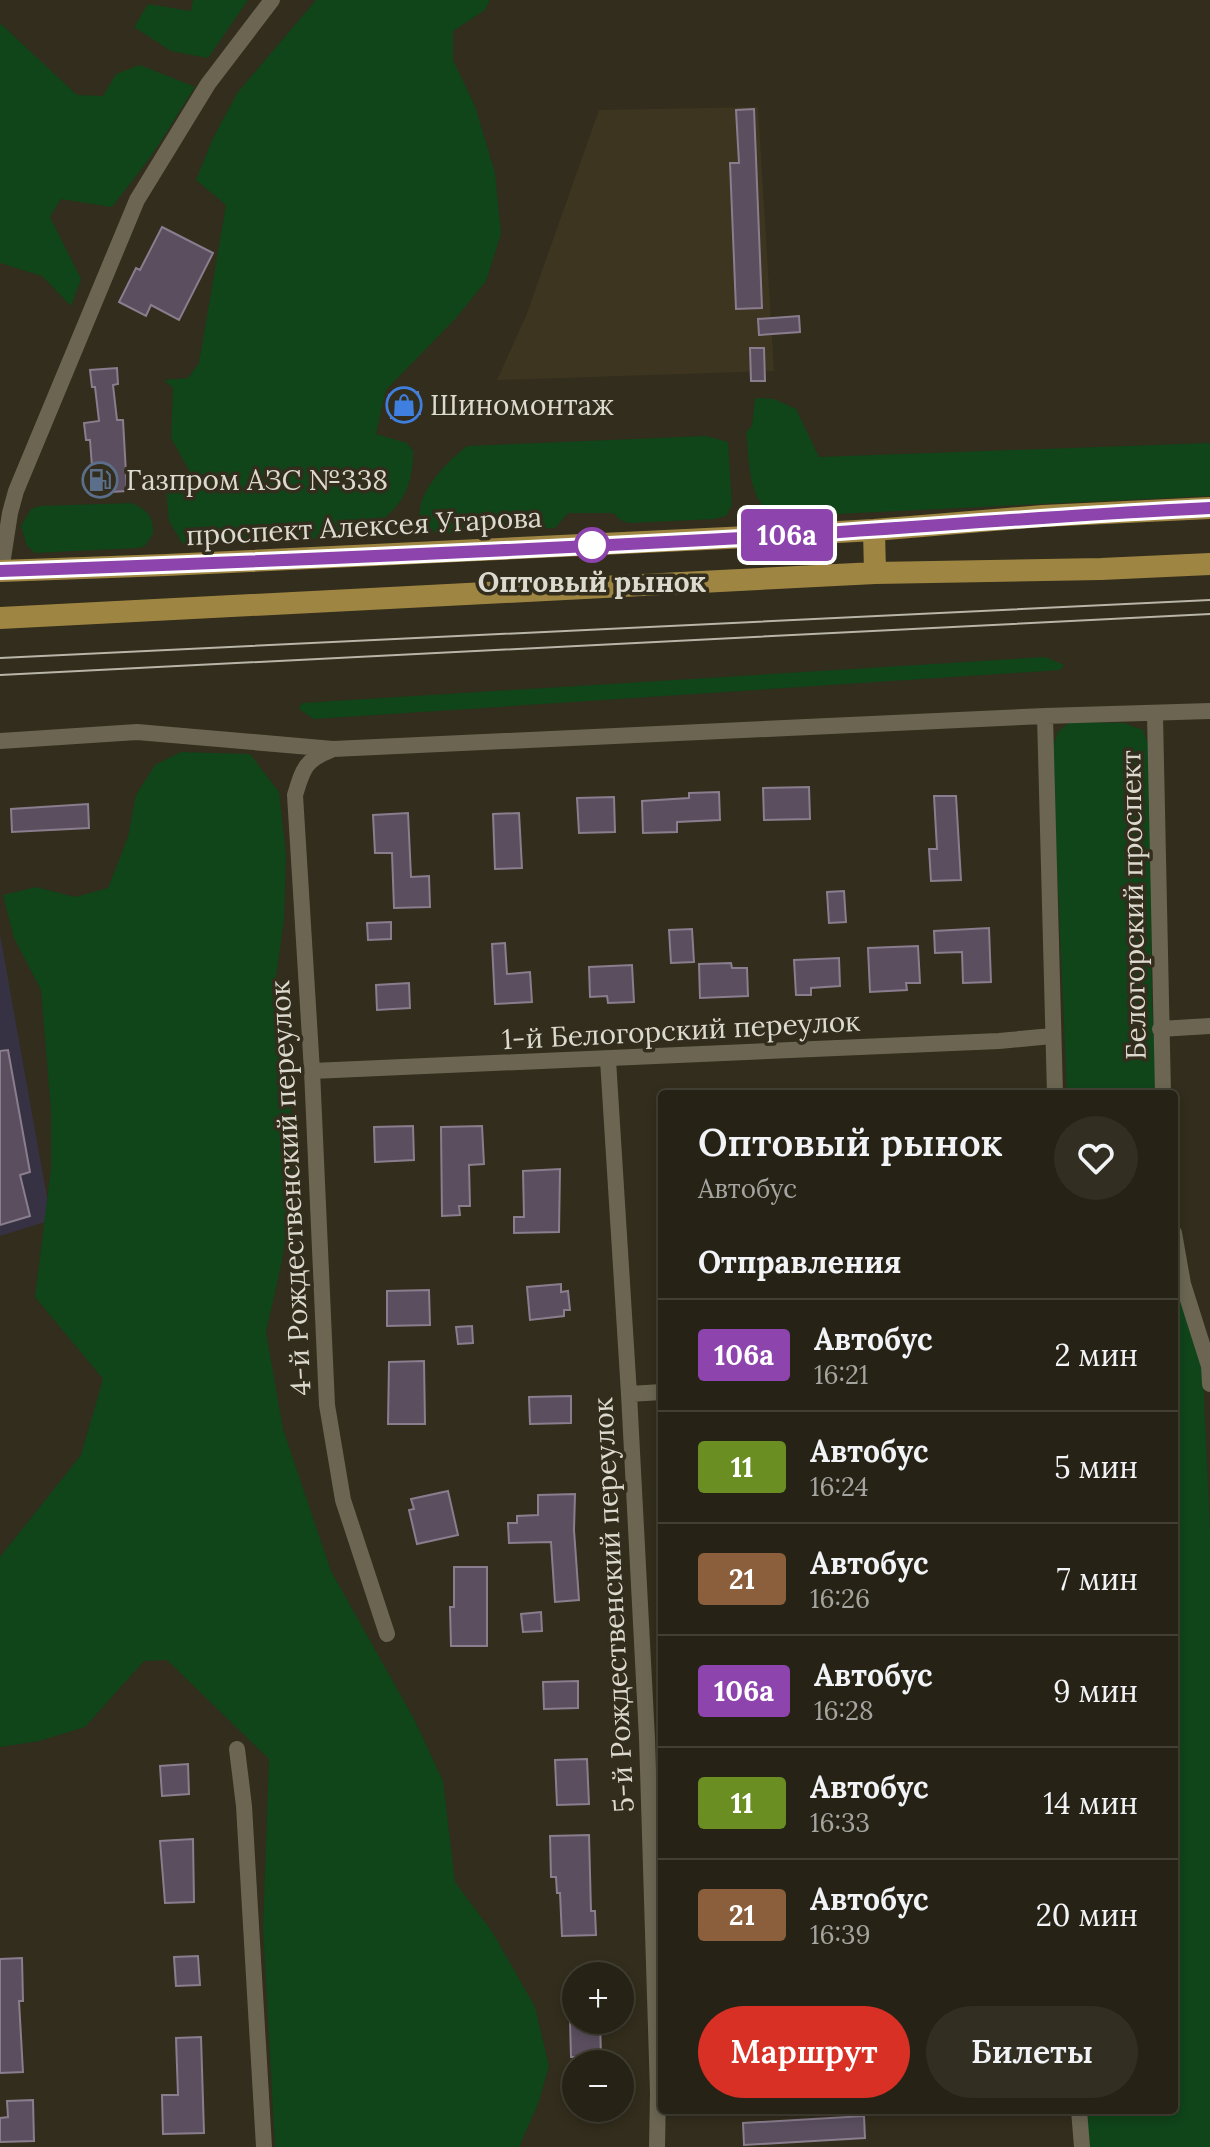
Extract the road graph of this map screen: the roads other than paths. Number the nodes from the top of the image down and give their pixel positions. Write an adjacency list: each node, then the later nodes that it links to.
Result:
1 (272, 0): 5 (street)
2 (1210, 508): 3 (main road, проспект Алексея Угарова)
3 (874, 530): 5 (main road, проспект Алексея Угарова); 6 (main road)
4 (1210, 564): 6 (main road)
5 (0, 571)
6 (875, 573): 7 (main road)
7 (0, 618)
8 (1210, 711): 9 (street)
9 (1155, 715): 10 (street); 14 (street, Белогорский проспект)
10 (1045, 716): 12 (street); 15 (street)
11 (0, 741): 12 (street)
12 (333, 749): 17 (street, 4-й Рождественский переулок)
13 (1210, 1026): 14 (street)
14 (1160, 1029): 19 (street, Белогорский проспект)
15 (1052, 1036): 16 (street, 1-й Белогорский переулок); 18 (street)
16 (608, 1060): 17 (street, 1-й Белогорский переулок); 24 (street, 5-й Рождественский переулок)
17 (312, 1071): 25 (street, 4-й Рождественский переулок)
18 (1055, 1090)
19 (1163, 1090)
20 (1178, 1256): 21 (street)
21 (1210, 1366): 22 (street)
22 (1210, 1384)
23 (658, 1392): 24 (street)
24 (629, 1394): 26 (street, 5-й Рождественский переулок)
25 (387, 1634)
26 (654, 1738): 28 (street, 5-й Рождественский переулок)
27 (237, 1749): 31 (street)
28 (658, 1975)
29 (659, 2114): 32 (street, 5-й Рождественский переулок)
30 (1079, 2114): 33 (street)
31 (264, 2147)
32 (657, 2147)
33 (1082, 2147)

